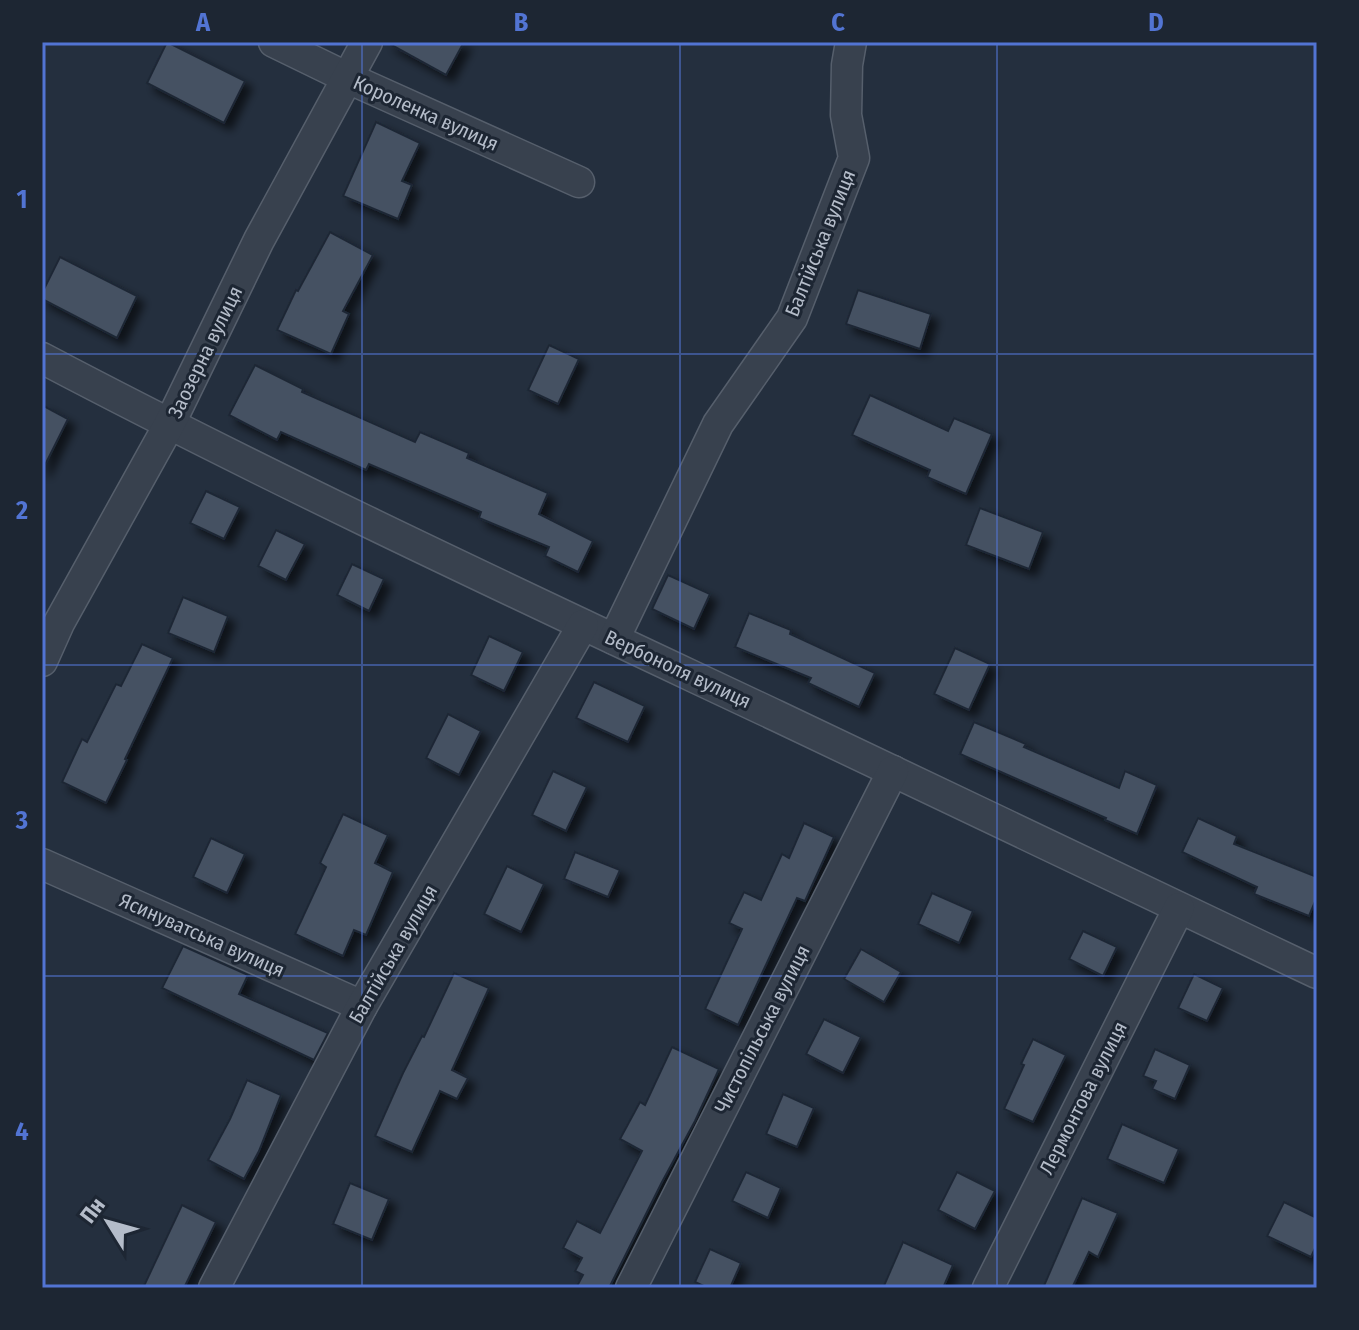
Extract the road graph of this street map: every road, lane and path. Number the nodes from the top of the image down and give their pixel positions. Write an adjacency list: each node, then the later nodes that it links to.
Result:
1 (274, 42): 4 (street, Короленка вулиця)
2 (367, 42): 4 (street, Заозерна вулиця)
3 (851, 42): 9 (street, Балтійська вулиця)
4 (348, 78): 5 (street, Короленка вулиця); 7 (street, Заозерна вулиця)
5 (579, 182)
6 (42, 358): 7 (street, Вербоноля вулиця)
7 (169, 425): 8 (street, Вербоноля вулиця); 10 (street, Заозерна вулиця)
8 (583, 625): 9 (street, Вербоноля вулиця); 15 (street, Балтійська вулиця)
9 (614, 639): 11 (street, Вербоноля вулиця)
10 (42, 661)
11 (893, 771): 13 (street, Вербоноля вулиця); 17 (street, Чистопільська вулиця)
12 (42, 864): 15 (street, Ясинуватська вулиця)
13 (1179, 908): 14 (street, Вербоноля вулиця); 18 (street, Лермонтова вулиця)
14 (1317, 973)
15 (362, 1006): 16 (street, Балтійська вулиця)
16 (214, 1288)
17 (631, 1288)
18 (988, 1288)

